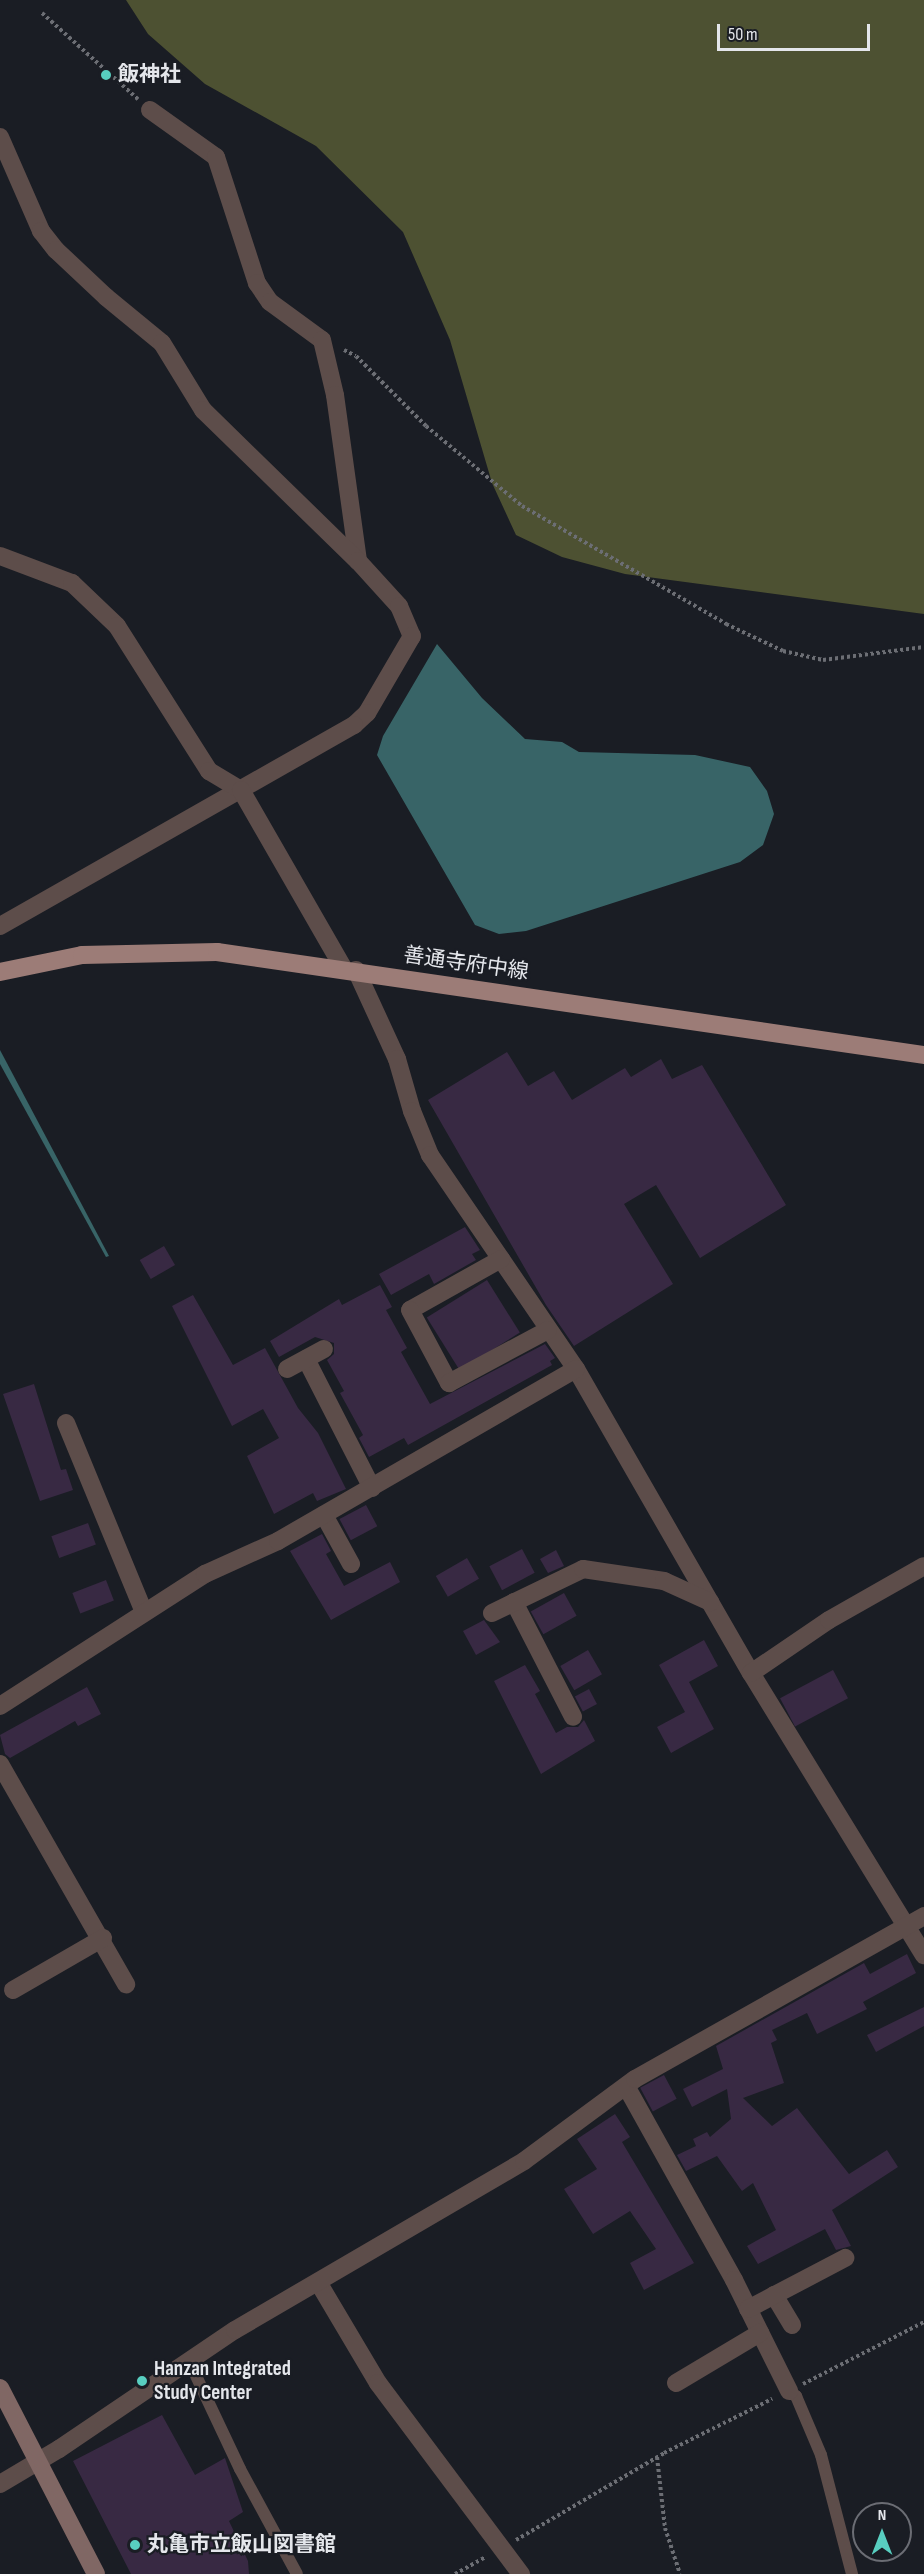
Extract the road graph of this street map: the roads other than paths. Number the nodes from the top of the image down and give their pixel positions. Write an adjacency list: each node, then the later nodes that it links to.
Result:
1 (150, 110): 4 (street)
2 (0, 137): 4 (street)
3 (0, 556): 5 (street)
4 (358, 561): 5 (street)
5 (241, 790): 6 (street); 7 (street)
6 (0, 926)
7 (350, 970): 8 (main road, 善通寺府中線); 9 (main road, 善通寺府中線); 10 (street)
8 (0, 972)
9 (924, 1055)
10 (501, 1259): 11 (street); 11 (street)
11 (548, 1330): 15 (street)
12 (324, 1349): 13 (street)
13 (306, 1359): 14 (street); 17 (street)
14 (287, 1369)
15 (576, 1369): 17 (street); 22 (street)
16 (66, 1424): 23 (street)
17 (372, 1488): 18 (street)
18 (324, 1515): 19 (street); 23 (street)
19 (351, 1564)
20 (924, 1566): 25 (street)
21 (514, 1602): 22 (street); 24 (street); 27 (street)
22 (710, 1602): 25 (street)
23 (144, 1612): 26 (street)
24 (492, 1613)
25 (751, 1673): 30 (street)
26 (0, 1706)
27 (573, 1717)
28 (0, 1764): 31 (street)
29 (924, 1916): 30 (street)
30 (906, 1925): 32 (street); 35 (street)
31 (103, 1938): 33 (street); 34 (street)
32 (924, 1955)
33 (126, 1984)
34 (13, 1990)
35 (626, 2086): 37 (street); 39 (street)
36 (845, 2258): 38 (street)
37 (318, 2282): 42 (street); 50 (street)
38 (774, 2295): 39 (street); 40 (street)
39 (748, 2308): 41 (street)
40 (792, 2325)
41 (760, 2333): 43 (street); 45 (street)
42 (189, 2361): 46 (street); 49 (lane)
43 (676, 2383)
44 (0, 2388): 46 (street)
45 (789, 2391): 51 (lane)
46 (38, 2462): 47 (street); 48 (street)
47 (0, 2484)
48 (96, 2574)
49 (297, 2574)
50 (520, 2574)
51 (852, 2574)

